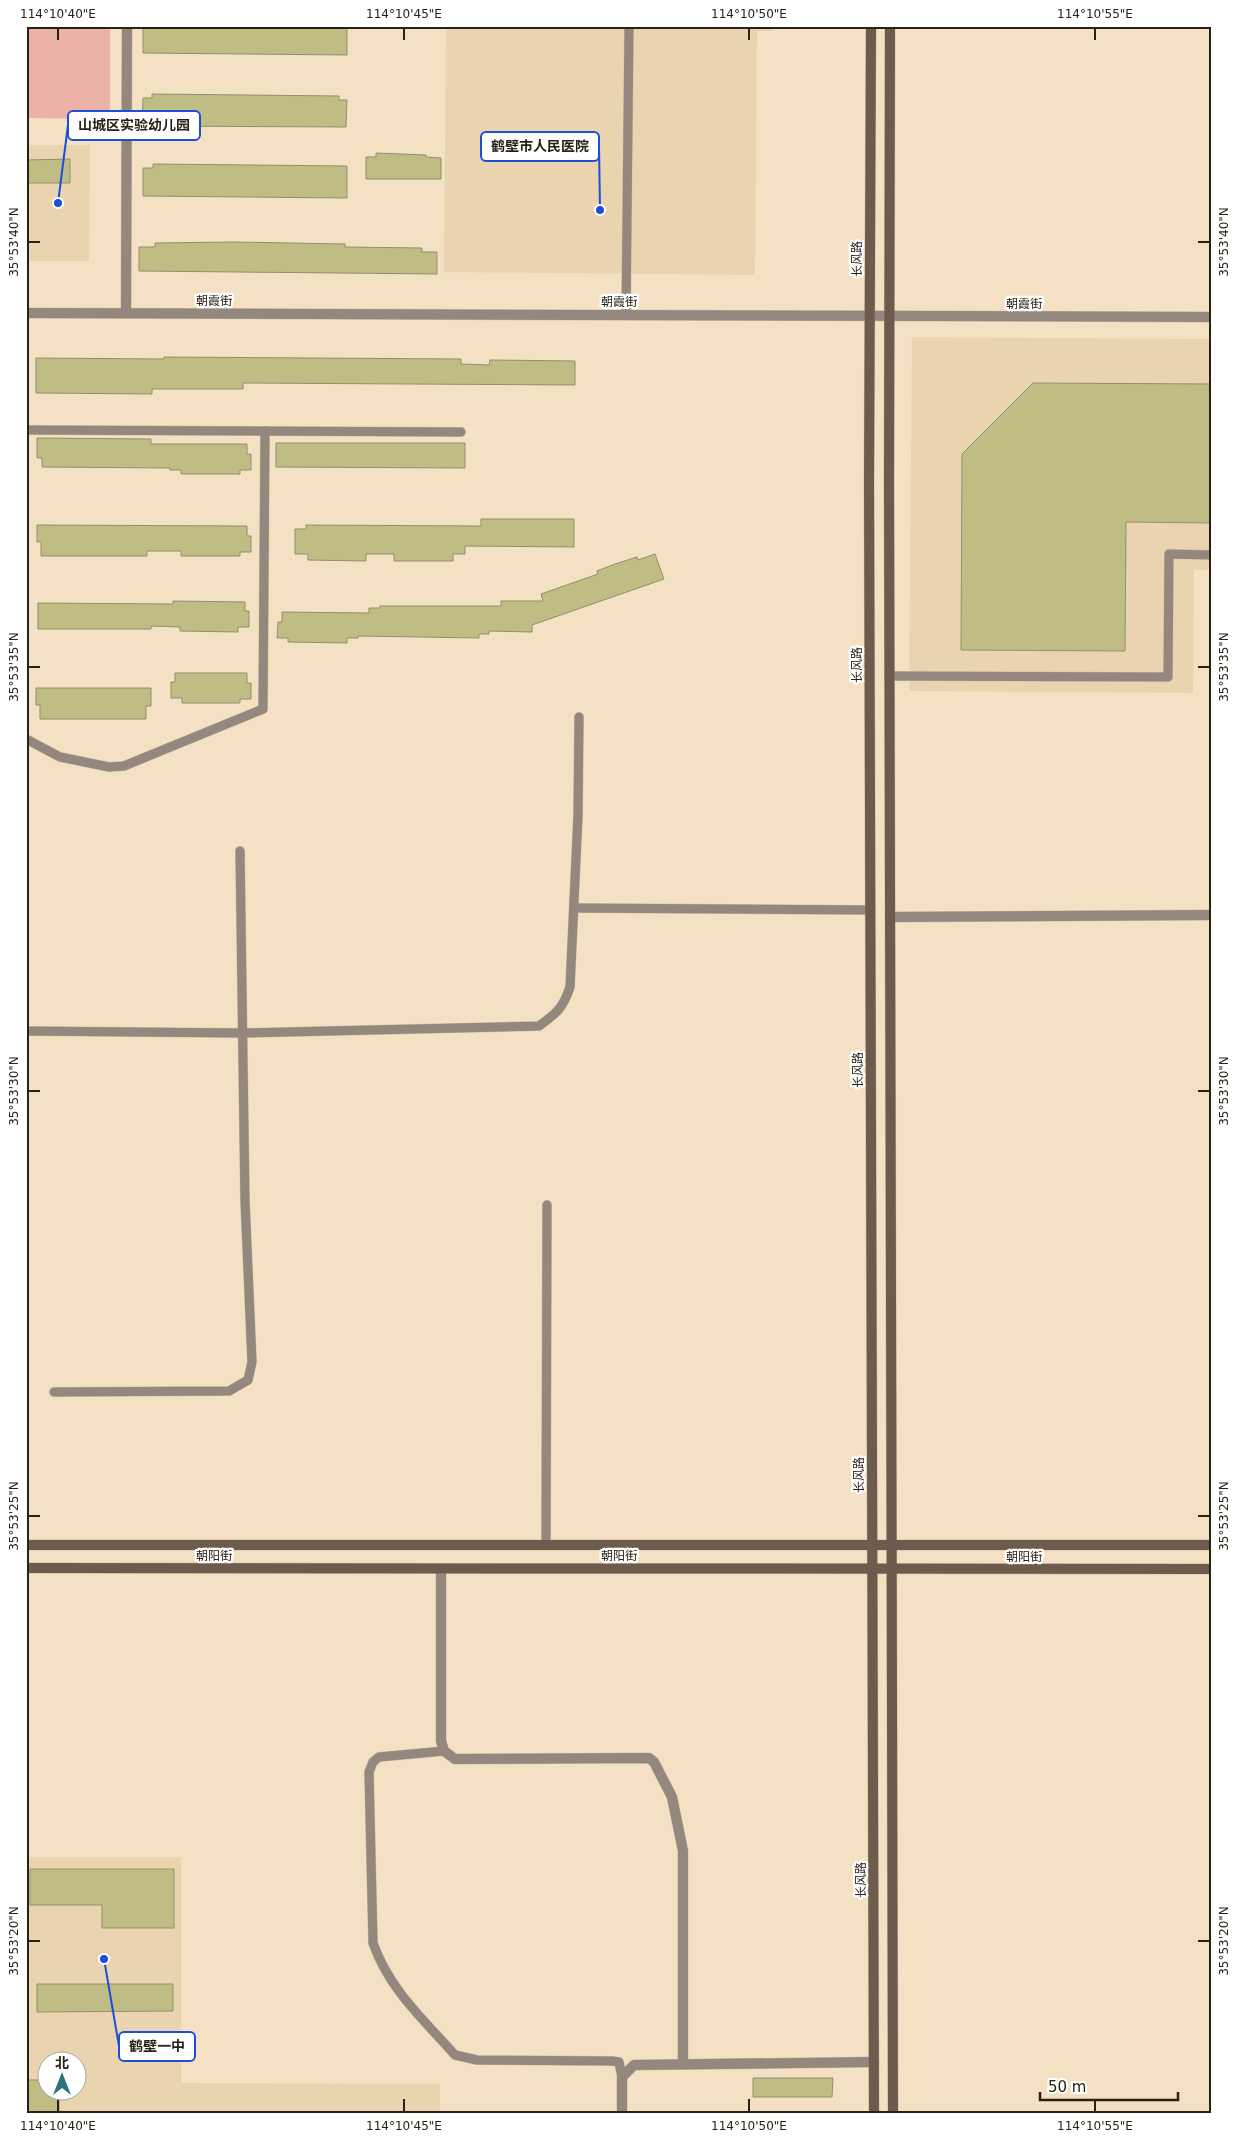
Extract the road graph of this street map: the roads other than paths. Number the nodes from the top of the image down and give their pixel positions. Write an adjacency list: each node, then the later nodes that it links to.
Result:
1 (127, 26): 6 (street)
2 (629, 26): 7 (lane)
3 (871, 26): 8 (main road, 长风路)
4 (890, 26): 9 (main road)
5 (26, 313): 6 (street, 朝霞街)
6 (126, 313): 7 (street, 朝霞街)
7 (626, 315): 8 (street, 朝霞街)
8 (870, 316): 9 (street, 朝霞街); 20 (main road, 长风路)
9 (889, 316): 10 (street, 朝霞街); 15 (main road)
10 (1212, 317)
11 (26, 430): 12 (lane)
12 (265, 431): 13 (lane); 17 (lane)
13 (461, 432)
14 (1212, 555): 15 (lane)
15 (889, 676): 22 (main road)
16 (579, 717): 19 (lane)
17 (26, 739)
18 (240, 851): 24 (lane)
19 (574, 908): 20 (lane); 24 (lane)
20 (870, 910): 29 (main road, 长风路)
21 (1212, 915): 22 (street)
22 (890, 917): 30 (main road)
23 (26, 1030): 24 (lane)
24 (242, 1034): 26 (lane)
25 (546, 1205): 28 (lane)
26 (54, 1392)
27 (26, 1545): 28 (main road, 朝阳街)
28 (546, 1545): 29 (main road, 朝阳街)
29 (872, 1545): 30 (main road, 朝阳街); 34 (main road, 长风路)
30 (892, 1545): 31 (main road, 朝阳街); 35 (main road)
31 (1212, 1545)
32 (26, 1568): 33 (main road, 朝阳街)
33 (440, 1569): 34 (main road, 朝阳街); 37 (street)
34 (872, 1569): 35 (main road, 朝阳街); 38 (main road, 长风路)
35 (892, 1569): 36 (main road, 朝阳街); 43 (main road)
36 (1212, 1569)
37 (444, 1751): 39 (street); 40 (lane)
38 (874, 2062): 39 (street); 42 (main road, 长风路)
39 (683, 2063): 40 (street)
40 (622, 2078): 41 (street)
41 (622, 2113)
42 (874, 2113)
43 (893, 2113)

